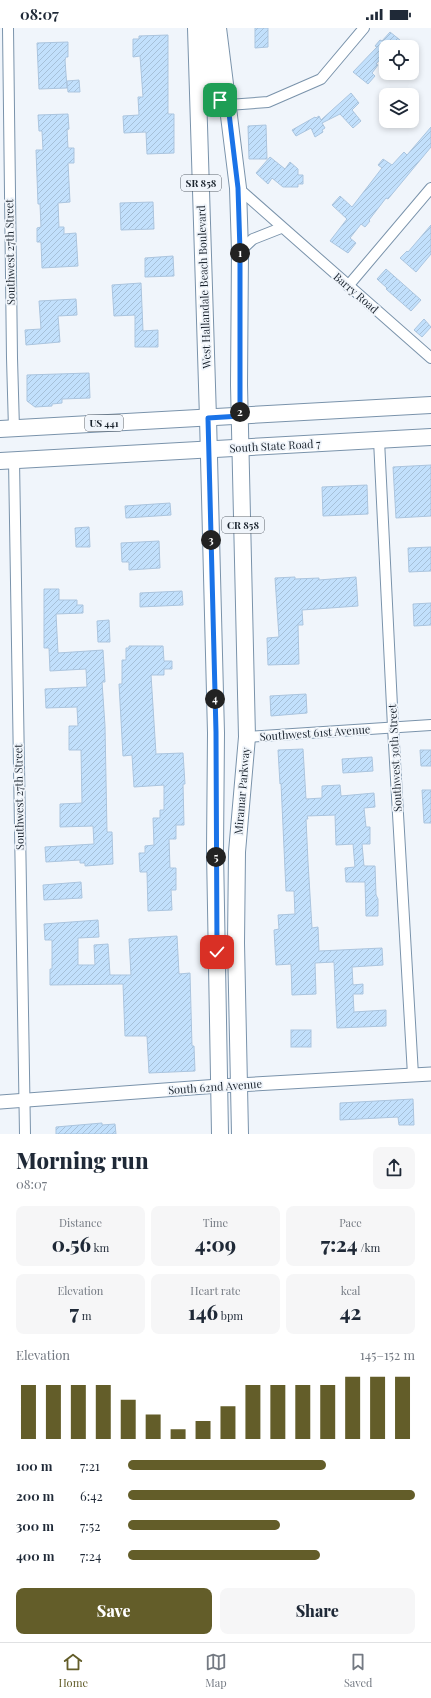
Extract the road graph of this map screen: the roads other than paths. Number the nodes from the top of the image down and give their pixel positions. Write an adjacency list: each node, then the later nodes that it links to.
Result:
1 (8, 28): 16 (street, Southwest 27th Street)
2 (196, 28): 15 (main road, West Hallandale Beach Boulevard / SR 858)
3 (206, 28): 6 (main road)
4 (218, 28): 6 (main road, SR 858)
5 (364, 28): 6 (street)
6 (228, 105): 7 (main road, SR 858)
7 (238, 188): 9 (street, Barry Road); 10 (main road, SR 858)
8 (431, 188): 11 (street)
9 (281, 228): 10 (street); 11 (street, Barry Road)
10 (240, 251): 14 (main road, SR 858)
11 (348, 286): 12 (street, Barry Road)
12 (431, 358)
13 (431, 405): 14 (main road, US 441)
14 (240, 416): 15 (main road, US 441); 19 (main road, SR 858)
15 (208, 418): 16 (main road, US 441); 20 (main road, West Hallandale Beach Boulevard / SR 858)
16 (7, 429)
17 (431, 437): 18 (main road, South State Road 7)
18 (379, 440): 19 (main road, South State Road 7); 23 (street, Southwest 30th Street)
19 (241, 448): 20 (main road, South State Road 7); 24 (main road, Miramar Parkway / CR 858)
20 (209, 450): 21 (main road, South State Road 7); 27 (main road, Miramar Parkway / CR 858)
21 (7, 461): 29 (street, Southwest 27th Street)
22 (431, 725): 23 (street, Southwest 61st Avenue)
23 (393, 727): 24 (street, Southwest 61st Avenue); 26 (street, Southwest 30th Street)
24 (247, 737): 28 (main road, Miramar Parkway / CR 858)
25 (431, 1074): 26 (street, South 62nd Avenue)
26 (413, 1075): 28 (street, South 62nd Avenue)
27 (219, 1086): 28 (street, South 62nd Avenue); 29 (street, South 62nd Avenue); 32 (main road, Miramar Parkway / CR 858)
28 (239, 1086): 33 (main road, Miramar Parkway / CR 858)
29 (24, 1101): 30 (street, South 62nd Avenue); 31 (street, Southwest 27th Street)
30 (0, 1102)
31 (25, 1134)
32 (220, 1134)
33 (240, 1134)

